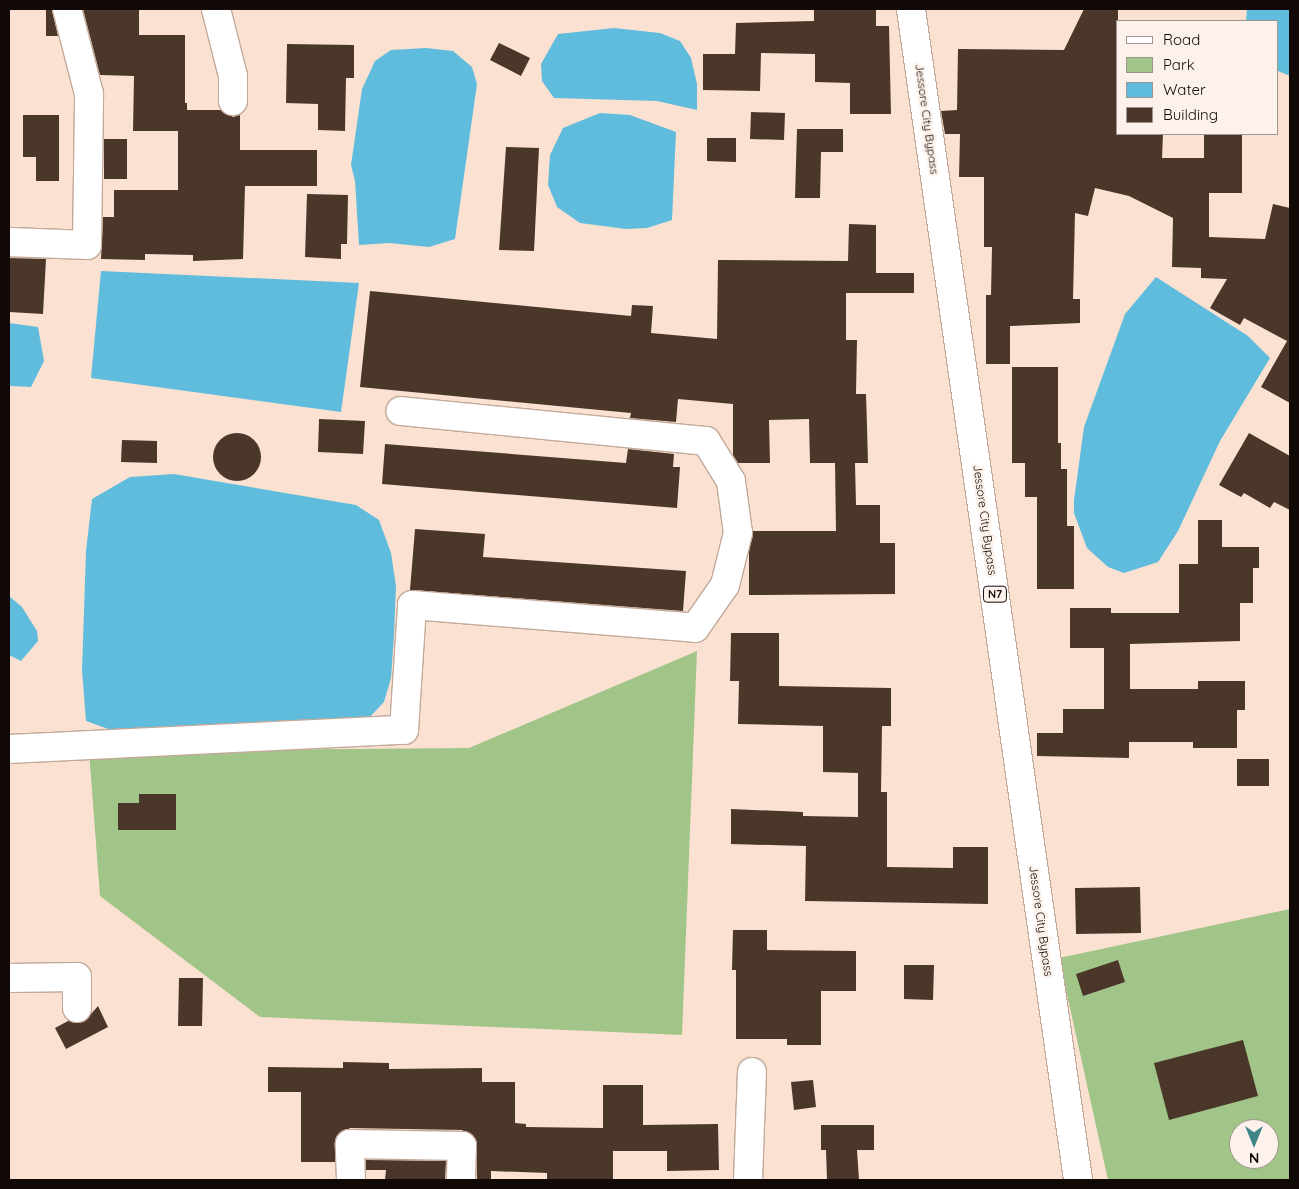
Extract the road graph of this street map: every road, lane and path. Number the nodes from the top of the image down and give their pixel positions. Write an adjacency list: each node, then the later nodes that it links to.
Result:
1 (68, 9): 5 (main road)
2 (216, 9): 4 (main road)
3 (910, 9): 14 (main road, Jessore City Bypass / N7)
4 (233, 101)
5 (9, 242)
6 (400, 411): 7 (main road)
7 (9, 749)
8 (9, 978): 9 (main road)
9 (77, 1008)
10 (752, 1072): 13 (main road)
11 (351, 1180): 12 (main road)
12 (461, 1180)
13 (748, 1180)
14 (1078, 1180)

